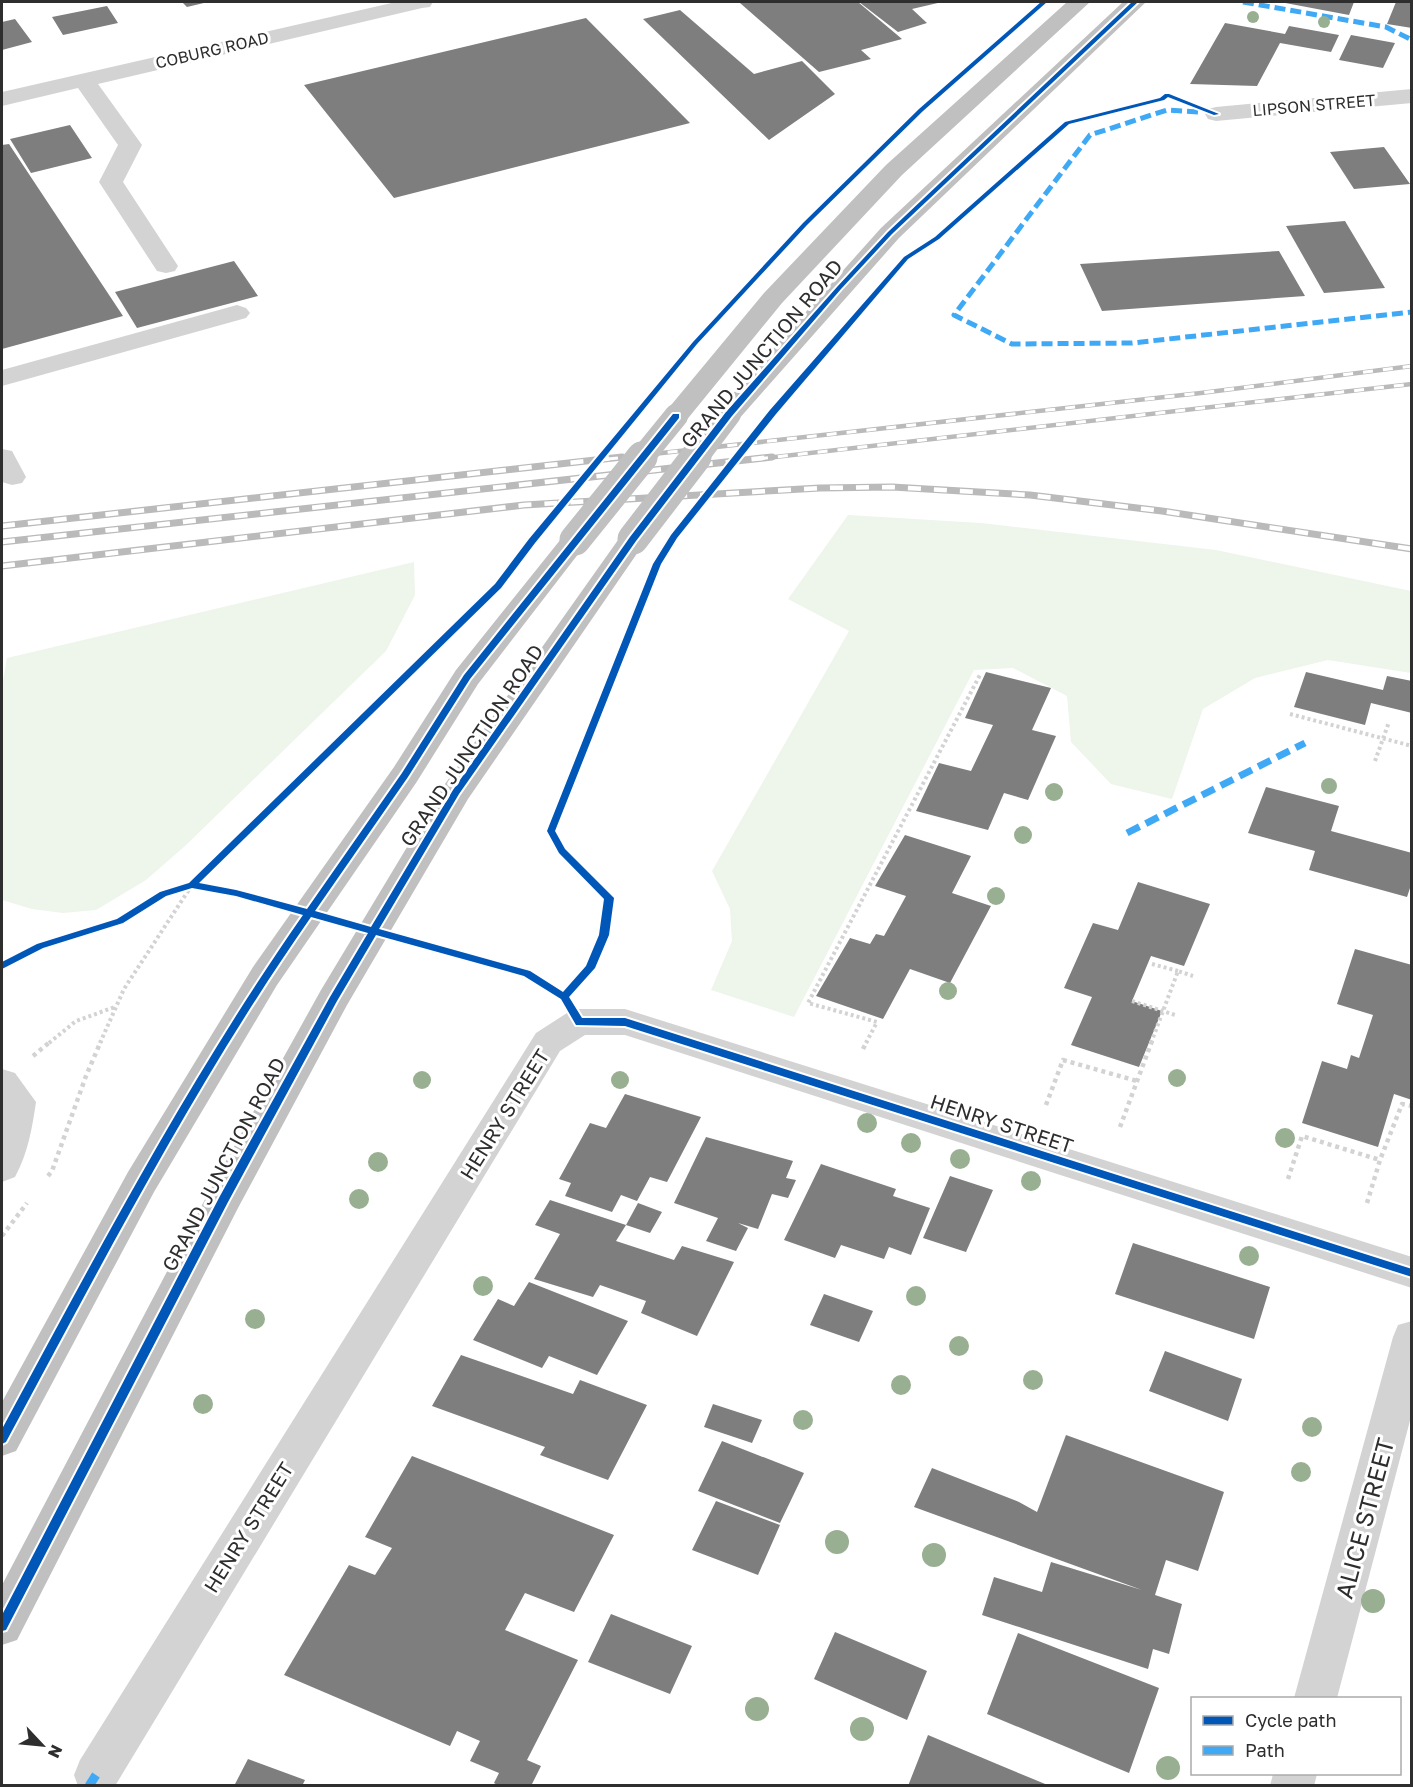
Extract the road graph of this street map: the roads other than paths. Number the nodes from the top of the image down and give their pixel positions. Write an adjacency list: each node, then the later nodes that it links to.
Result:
1 (422, 2): 4 (street, COBURG ROAD)
2 (1079, 2): 15 (highway, GRAND JUNCTION ROAD, bridge)
3 (1135, 2): 16 (highway, GRAND JUNCTION ROAD, bridge)
4 (84, 80): 6 (street, COBURG ROAD); 8 (street)
5 (1412, 96): 7 (street, LIPSON STREET)
6 (2, 99)
7 (1216, 114)
8 (166, 266)
9 (237, 313): 10 (street)
10 (2, 378)
11 (2, 1083): 12 (street)
12 (2, 1167)
13 (1412, 1273): 18 (street, HENRY STREET)
14 (1412, 1337): 17 (street, ALICE STREET)
15 (2, 1439)
16 (2, 1626)
17 (1315, 1697)
18 (96, 1775)

